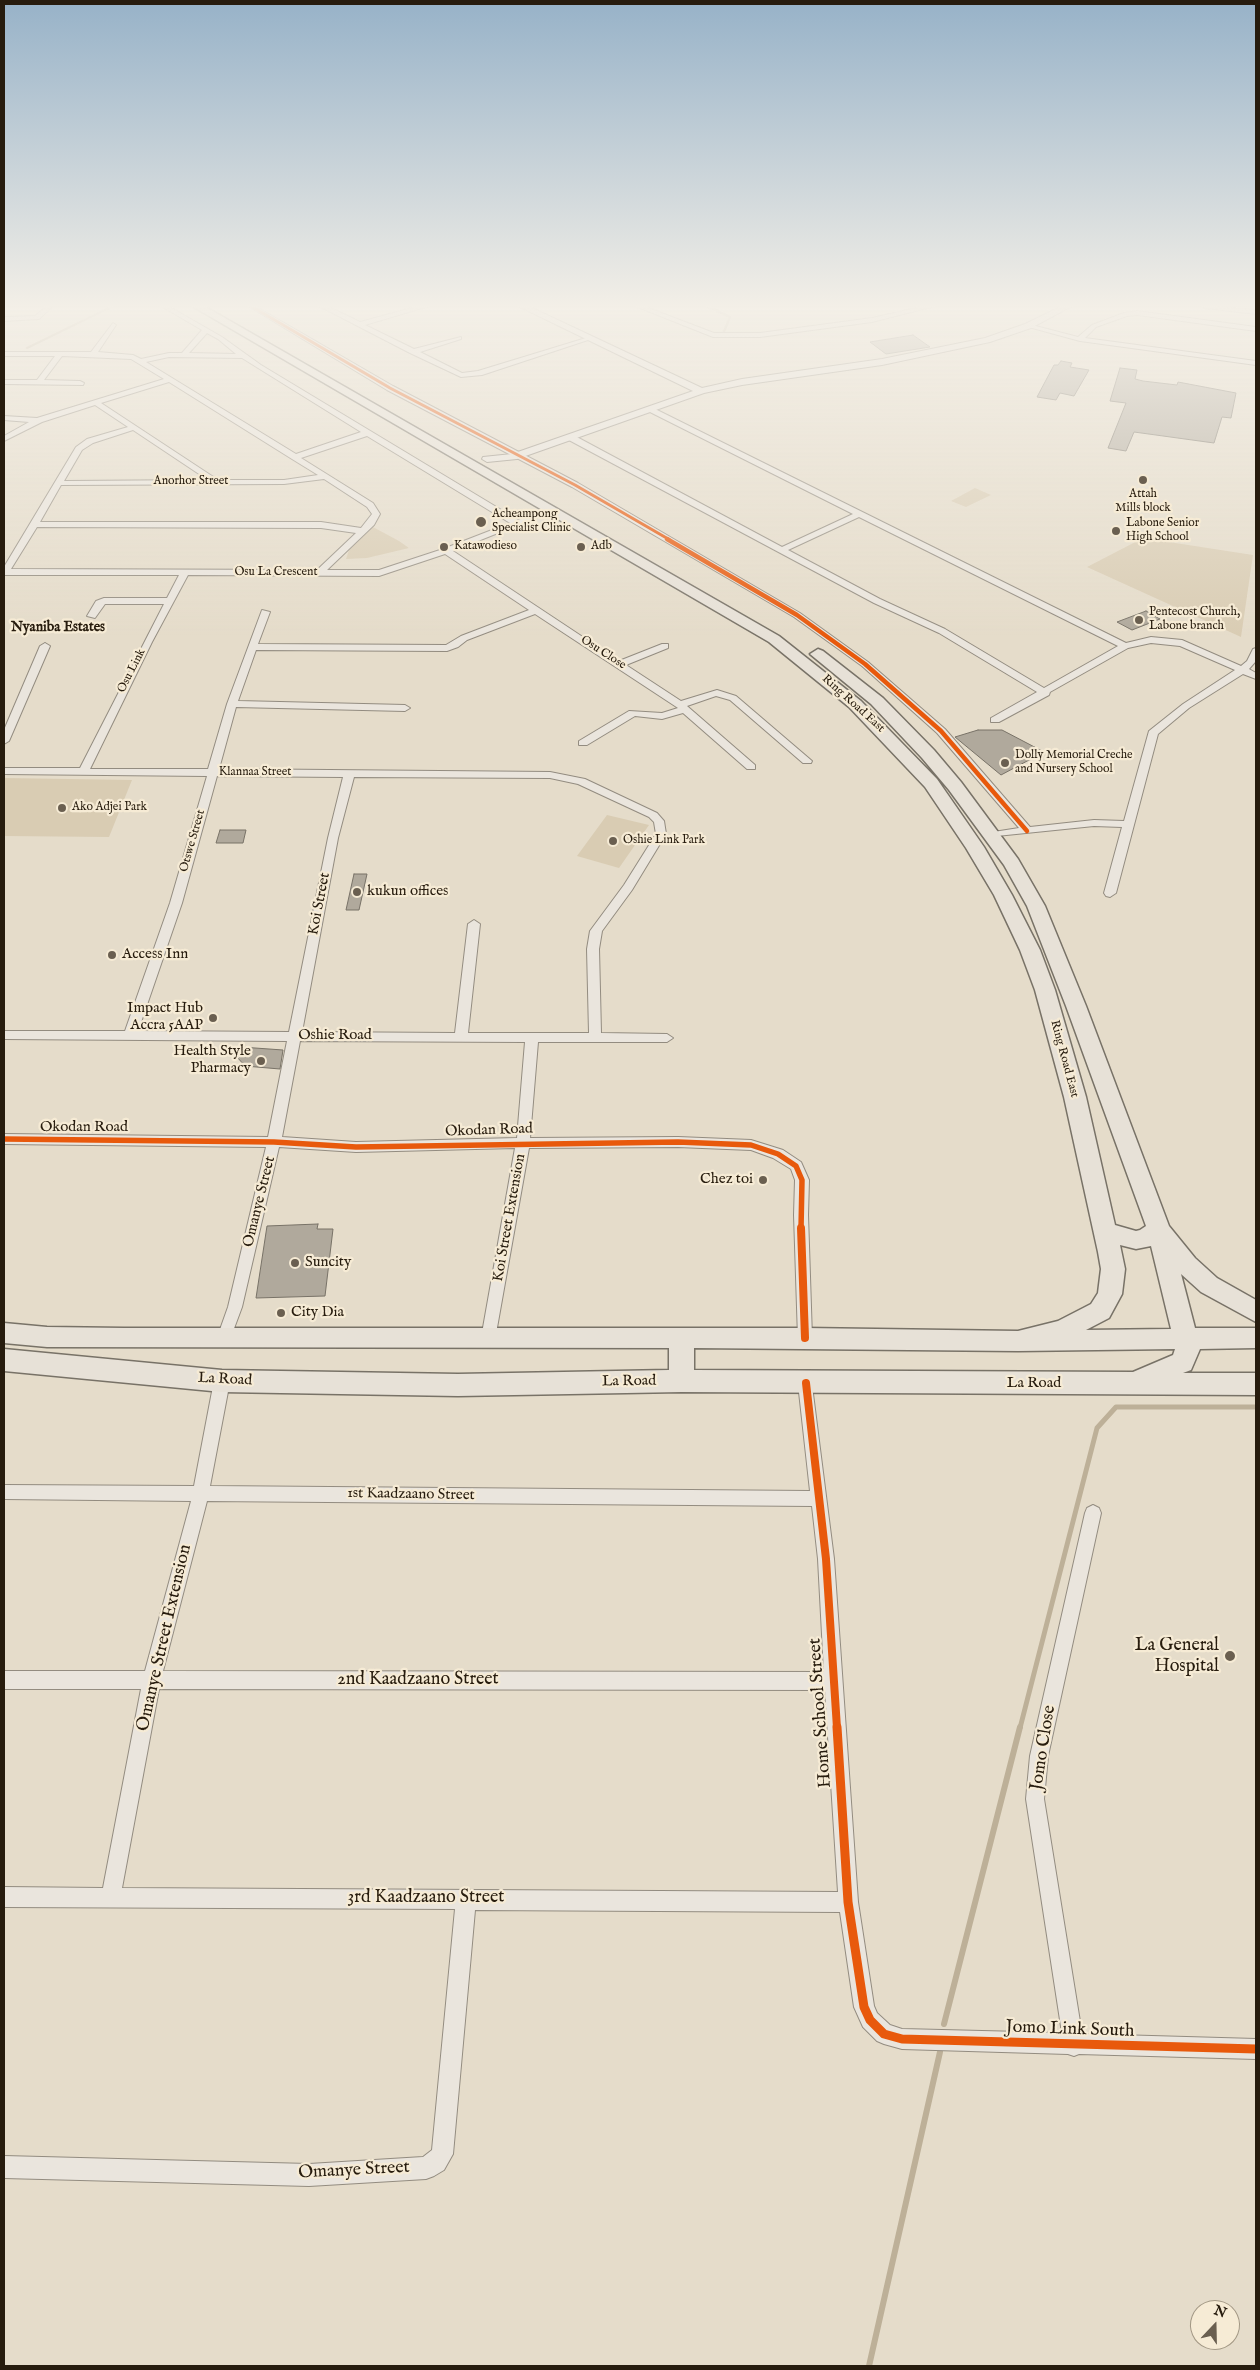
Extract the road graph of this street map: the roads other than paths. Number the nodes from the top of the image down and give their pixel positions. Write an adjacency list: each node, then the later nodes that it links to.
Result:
1 (50, 417): 11 (street)
2 (116, 417): 12 (street)
3 (232, 417): 16 (street)
4 (340, 417): 13 (street)
5 (390, 417): 23 (main road, Ring Road East)
6 (413, 417): 18 (main road, Ring Road East)
7 (443, 417): 17 (street)
8 (627, 417): 14 (street)
9 (663, 417): 24 (street)
10 (4, 418): 11 (street)
11 (39, 420): 15 (street)
12 (133, 428): 21 (street); 22 (street)
13 (367, 433): 16 (street); 25 (street)
14 (570, 437): 17 (street); 28 (street)
15 (4, 439)
16 (295, 456): 20 (street)
17 (516, 456): 18 (street); 19 (street); 61 (street)
18 (487, 458): 50 (main road, Ring Road East)
19 (508, 468)
20 (323, 477): 21 (street, Anorhor Street); 27 (street)
21 (215, 482): 22 (street, Anorhor Street)
22 (58, 483): 26 (street)
23 (547, 512): 25 (street, Osu La Crescent); 51 (main road, Ring Road East)
24 (857, 514): 28 (street); 40 (street)
25 (517, 523): 29 (street, Osu La Crescent)
26 (33, 524): 27 (street); 30 (street)
27 (363, 531): 32 (street)
28 (782, 550): 45 (street)
29 (446, 551): 32 (street, Osu La Crescent); 34 (street, Osu Close)
30 (4, 572): 31 (street, Osu La Crescent)
31 (185, 573): 32 (street, Osu La Crescent); 33 (street, Osu Link)
32 (319, 573)
33 (169, 601): 36 (street); 57 (street, Osu Link)
34 (536, 610): 38 (street); 42 (street, Osu Close)
35 (265, 612): 38 (street, Otswe Street)
36 (92, 616)
37 (45, 646): 52 (street)
38 (254, 646): 46 (street, Otswe Street)
39 (665, 646): 42 (street)
40 (1126, 646): 43 (street); 45 (street)
41 (1256, 651): 43 (street)
42 (620, 664): 47 (street, Osu Close)
43 (1243, 669): 44 (street); 60 (street)
44 (1256, 676)
45 (1046, 693): 49 (street)
46 (232, 704): 48 (street); 58 (street, Otswe Street)
47 (683, 707): 53 (street); 54 (street); 55 (street, Osu Close)
48 (405, 708)
49 (994, 720)
50 (905, 730): 51 (main road); 62 (main road, Ring Road East)
51 (886, 735): 76 (main road, Ring Road East)
52 (4, 741)
53 (584, 743)
54 (808, 761)
55 (751, 767)
56 (4, 771): 57 (street, Klannaa Street)
57 (84, 771): 58 (street, Klannaa Street)
58 (212, 772): 59 (street, Klannaa Street); 66 (street, Otswe Street)
59 (349, 774): 67 (street, Koi Street); 70 (street, Klannaa Street)
60 (1129, 824): 61 (street); 63 (street)
61 (1027, 831): 62 (street)
62 (991, 834): 75 (main road, Ring Road East)
63 (1110, 893)
64 (474, 924): 68 (street)
65 (4, 1035): 66 (street, Oshie Road)
66 (130, 1035): 67 (street, Oshie Road)
67 (296, 1036): 68 (street, Oshie Road); 73 (street, Omanye Street)
68 (461, 1037): 69 (street, Oshie Road)
69 (532, 1037): 70 (street, Oshie Road); 74 (street, Koi Street Extension)
70 (595, 1038): 71 (street, Oshie Road)
71 (667, 1038)
72 (4, 1140): 73 (street, Okodan Road)
73 (274, 1142): 74 (street, Okodan Road); 80 (street, Omanye Street)
74 (523, 1143): 81 (street, Koi Street Extension); 82 (street, Okodan Road)
75 (1159, 1230): 76 (main road); 77 (main road, Ring Road East); 84 (main road)
76 (1106, 1232): 86 (main road, Ring Road East)
77 (1256, 1312)
78 (4, 1333): 79 (main road)
79 (124, 1338): 80 (main road); 88 (main road)
80 (224, 1338): 81 (main road)
81 (488, 1338): 85 (main road)
82 (805, 1338): 85 (main road); 86 (main road)
83 (1256, 1338): 84 (main road)
84 (1184, 1339): 86 (main road); 92 (main road)
85 (681, 1340): 90 (main road)
86 (1018, 1341)
87 (4, 1360): 88 (main road, La Road)
88 (113, 1372): 89 (main road, La Road)
89 (222, 1381): 90 (main road, La Road); 95 (street, Omanye Street Extension)
90 (682, 1381): 91 (main road, La Road)
91 (806, 1383): 92 (main road, La Road); 96 (street, Home School Street)
92 (1128, 1384): 93 (main road, La Road)
93 (1256, 1384)
94 (4, 1492): 95 (street, 1st Kaadzaano Street)
95 (200, 1493): 96 (street, 1st Kaadzaano Street); 99 (street, Omanye Street Extension)
96 (819, 1499): 100 (street, Home School Street)
97 (1093, 1513): 106 (street, Jomo Close)
98 (4, 1680): 99 (street, 2nd Kaadzaano Street)
99 (152, 1680): 100 (street, 2nd Kaadzaano Street); 102 (street, Omanye Street Extension)
100 (833, 1681): 104 (street, Home School Street)
101 (4, 1896): 102 (street, 3rd Kaadzaano Street)
102 (111, 1896): 103 (street, 3rd Kaadzaano Street)
103 (466, 1899): 104 (street, 3rd Kaadzaano Street); 108 (street, Omanye Street)
104 (848, 1902): 105 (street, Home School Street)
105 (884, 2034): 106 (street, Jomo Link South)
106 (1074, 2046): 107 (street, Jomo Link South)
107 (1256, 2049)
108 (4, 2167)

